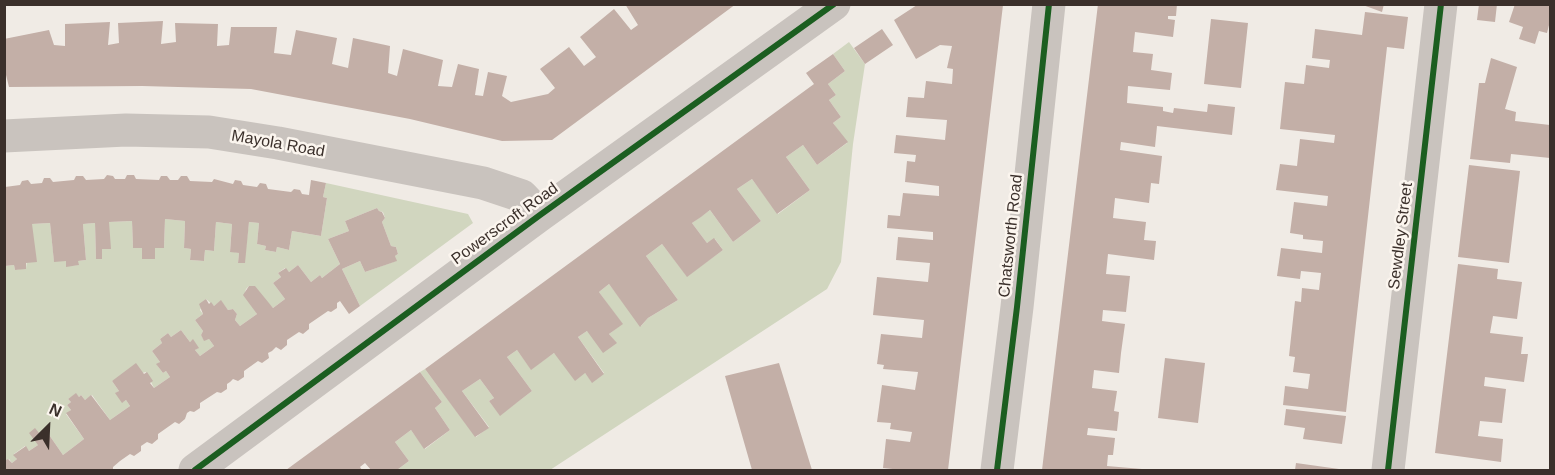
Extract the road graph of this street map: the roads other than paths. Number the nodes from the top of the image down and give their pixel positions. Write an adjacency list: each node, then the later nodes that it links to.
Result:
1 (834, 4): 5 (street, Powerscroft Road)
2 (1049, 4): 7 (street, Chatsworth Road)
3 (1441, 4): 8 (street, Sewdley Street)
4 (4, 136): 5 (street, Mayola Road)
5 (540, 215): 6 (street, Powerscroft Road)
6 (195, 471)
7 (997, 471)
8 (1388, 471)

